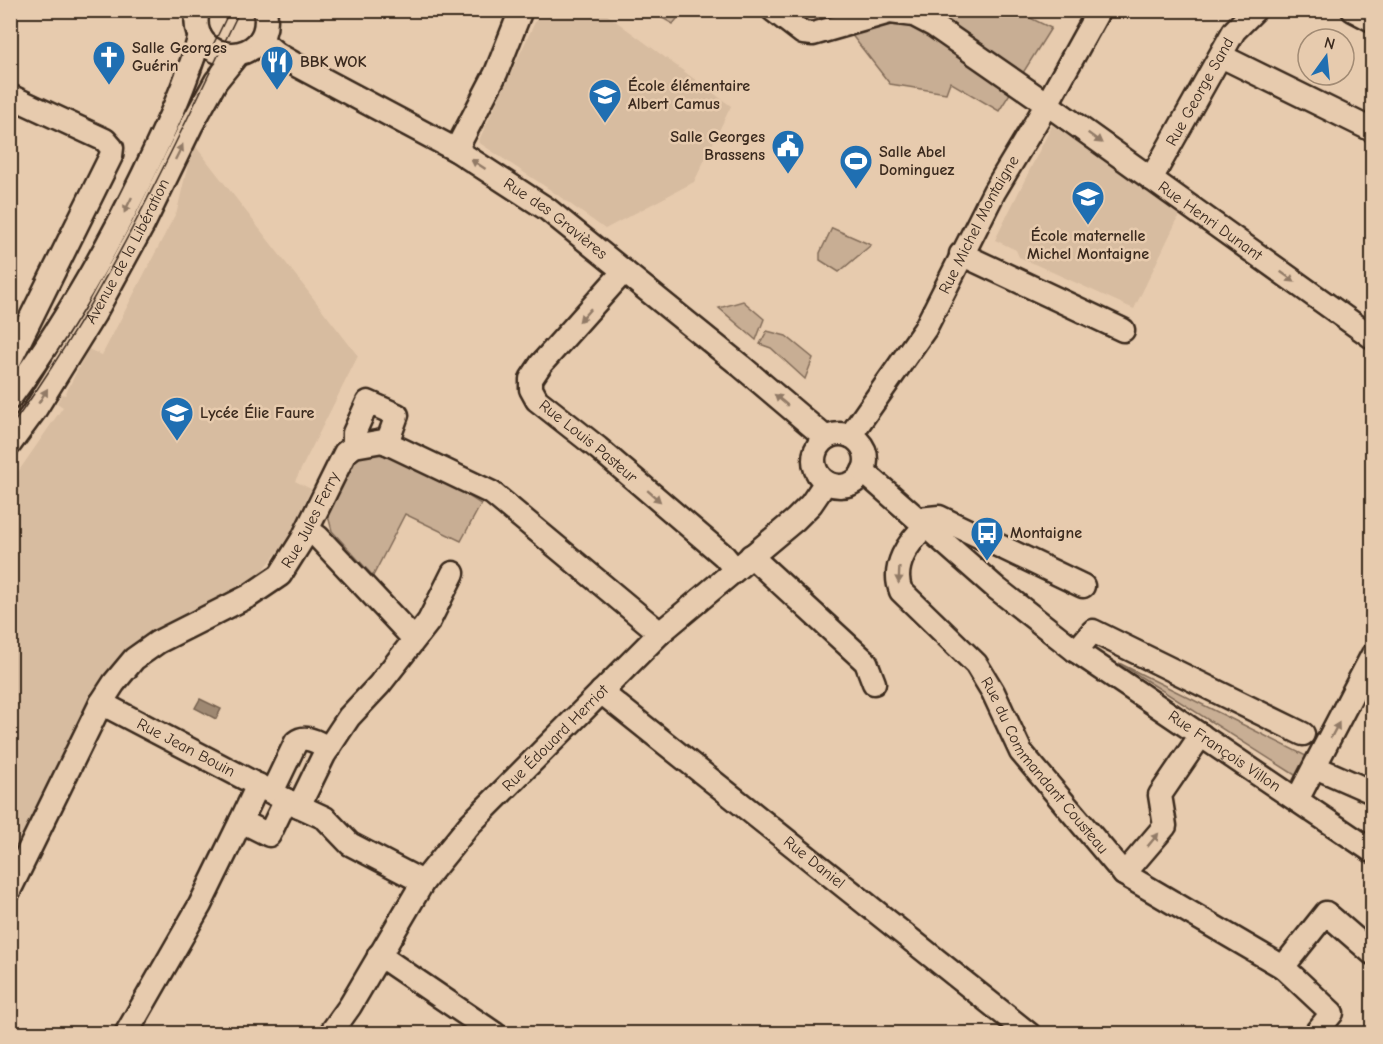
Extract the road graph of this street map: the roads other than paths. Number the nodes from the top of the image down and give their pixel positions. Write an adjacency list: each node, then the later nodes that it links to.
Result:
1 (265, 10): 9 (street)
2 (521, 10): 15 (street)
3 (773, 10): 13 (street, Rue Henri Dunant)
4 (1099, 10): 13 (street, Rue Michel Montaigne)
5 (1255, 10): 11 (street, Rue George Sand)
6 (1353, 10): 8 (street)
7 (193, 18): 10 (street); 22 (street, Avenue de la Libération, one-way to 22)
8 (1372, 20)
9 (260, 40): 10 (street, Avenue de la Libération); 15 (street, Rue des Gravières)
10 (238, 54): 26 (street, Avenue de la Libération, one-way to 10)
11 (1221, 56): 14 (street); 16 (street, Rue George Sand)
12 (10, 96): 21 (street)
13 (1047, 104): 16 (street, Rue Henri Dunant, one-way to 16); 17 (street, Rue Michel Montaigne)
14 (1372, 130)
15 (456, 150): 18 (street, Rue des Gravières, one-way to 15)
16 (1151, 179): 20 (street, Rue Henri Dunant, one-way to 20)
17 (961, 254): 19 (street); 23 (street, Rue Michel Montaigne)
18 (624, 271): 24 (street, Rue des Gravières, one-way to 18); 32 (street, Rue Louis Pasteur, one-way to 32)
19 (1124, 330)
20 (1372, 337)
21 (10, 360)
22 (11, 397)
23 (850, 436): 24 (street); 28 (street)
24 (826, 438): 29 (street)
25 (387, 443): 27 (street); 27 (street); 35 (street)
26 (10, 444)
27 (354, 446): 31 (street, Rue Jules Ferry)
28 (863, 471): 29 (street); 30 (street, Rue François Villon)
29 (826, 482): 32 (street, Rue Édouard Herriot)
30 (922, 522): 34 (street); 37 (street, Rue François Villon); 51 (street, Rue du Commandant Cousteau, one-way to 51)
31 (308, 530): 36 (street); 41 (street, Rue Jules Ferry)
32 (743, 563): 35 (street, Rue Édouard Herriot); 39 (street)
33 (453, 573): 36 (street)
34 (1083, 586)
35 (660, 633): 40 (street, Rue Édouard Herriot)
36 (414, 639): 44 (street)
37 (1076, 651): 42 (street); 43 (street, Rue François Villon)
38 (1372, 656): 45 (street, one-way to 38)
39 (874, 683)
40 (601, 692): 52 (street, Rue Édouard Herriot); 60 (street, Rue Daniel)
41 (101, 703): 47 (street, Rue Jean Bouin); 53 (street, Rue Jules Ferry)
42 (1303, 734)
43 (1201, 735): 48 (street, Rue François Villon); 51 (street, one-way to 43)
44 (334, 740): 47 (street); 47 (street)
45 (1315, 767): 46 (street); 48 (street)
46 (1372, 792)
47 (279, 796): 49 (street); 49 (street); 52 (street, Rue Jean Bouin)
48 (1297, 800): 50 (street, Rue François Villon)
49 (241, 821): 57 (street)
50 (1372, 850)
51 (1124, 874): 56 (street, Rue du Commandant Cousteau)
52 (423, 882): 55 (street, Rue Édouard Herriot)
53 (10, 889)
54 (1372, 952): 56 (street)
55 (379, 955): 58 (street, Rue Édouard Herriot); 59 (street)
56 (1283, 967): 61 (street, Rue du Commandant Cousteau)
57 (129, 1027)
58 (330, 1034)
59 (495, 1034)
60 (1029, 1034)
61 (1315, 1034)

